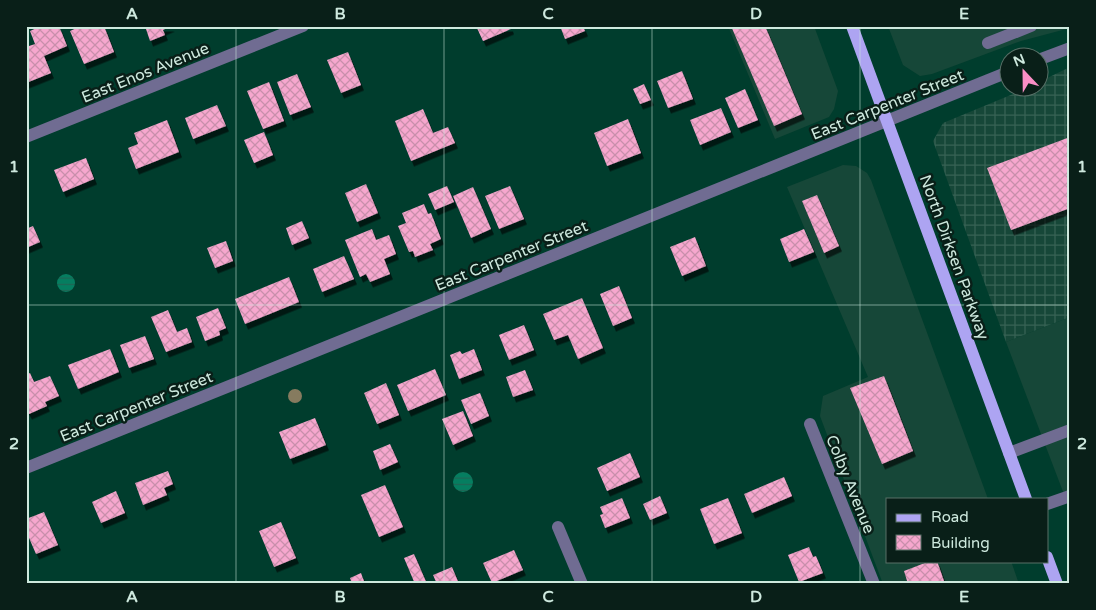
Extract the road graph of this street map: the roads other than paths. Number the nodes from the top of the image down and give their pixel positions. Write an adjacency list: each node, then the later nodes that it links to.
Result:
1 (303, 26): 9 (street, East Enos Avenue)
2 (852, 26): 8 (main road, North Dirksen Parkway)
3 (1031, 26): 4 (street)
4 (988, 43)
5 (1070, 48): 6 (street)
6 (1048, 56)
7 (998, 76): 8 (street, East Carpenter Street)
8 (888, 121): 12 (main road, North Dirksen Parkway); 13 (street, East Carpenter Street)
9 (26, 136)
10 (810, 424): 20 (street, Colby Avenue)
11 (1070, 430): 12 (street)
12 (1009, 453): 15 (main road, North Dirksen Parkway)
13 (26, 468)
14 (1070, 496): 16 (street)
15 (1026, 498)
16 (1048, 504)
17 (558, 528): 19 (street)
18 (1048, 560): 21 (main road)
19 (582, 584)
20 (874, 584)
21 (1057, 584)

